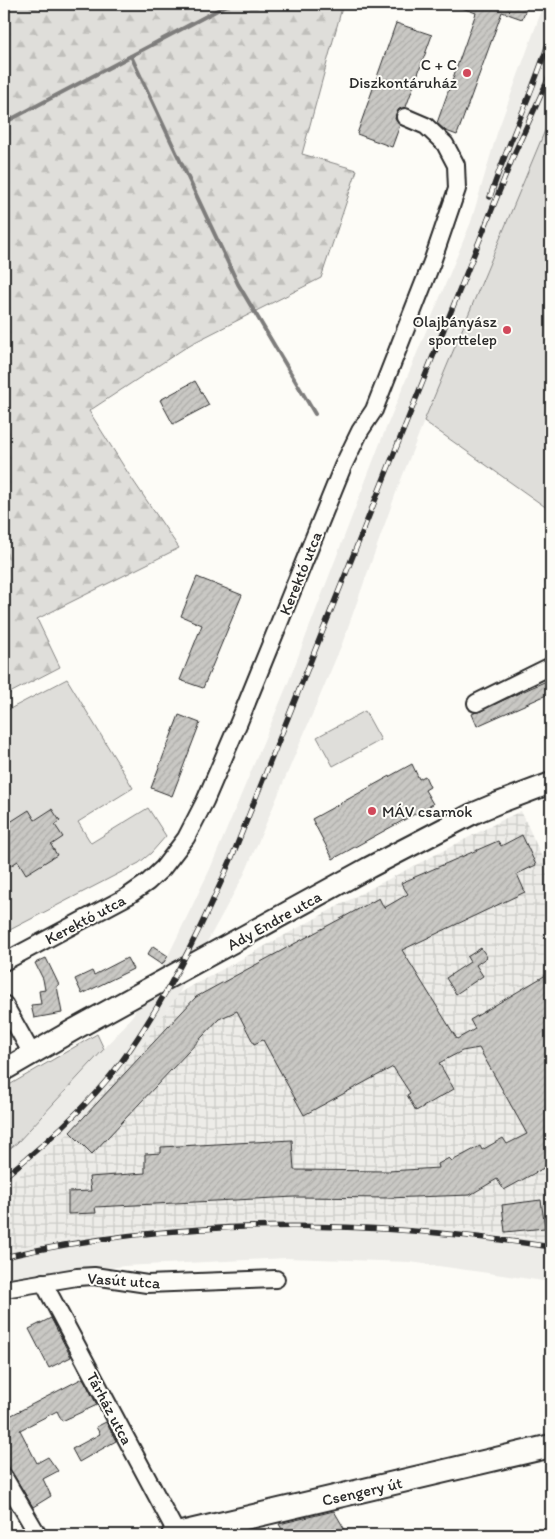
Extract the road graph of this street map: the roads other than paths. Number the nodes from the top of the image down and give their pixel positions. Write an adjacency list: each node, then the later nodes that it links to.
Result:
1 (405, 117): 5 (street, Kerektó utca)
2 (551, 666): 3 (street)
3 (476, 703)
4 (551, 783): 7 (street, Ady Endre utca)
5 (4, 962)
6 (4, 1004): 7 (street)
7 (32, 1054): 8 (street, Ady Endre utca)
8 (4, 1070)
9 (276, 1279): 10 (street, Vasút utca)
10 (43, 1282): 11 (street, Vasút utca); 15 (street, Tárház utca)
11 (4, 1289)
12 (551, 1446): 15 (main road, Csengery út)
13 (4, 1477): 14 (street)
14 (38, 1535)
15 (175, 1535)

